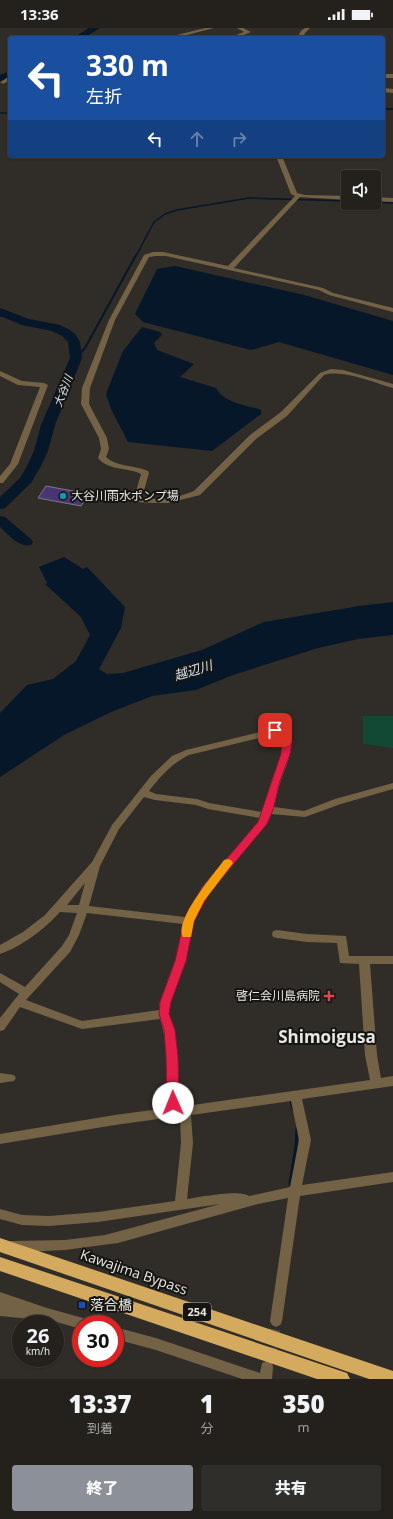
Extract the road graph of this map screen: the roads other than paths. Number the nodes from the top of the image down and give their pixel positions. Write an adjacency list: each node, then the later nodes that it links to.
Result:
1 (212, 28): 4 (street)
2 (239, 28): 5 (street)
3 (308, 28): 6 (street)
4 (187, 36)
5 (238, 36)
6 (300, 36)
7 (8, 79): 8 (street)
8 (3, 82)
9 (279, 158): 10 (street)
10 (298, 196): 11 (street); 14 (street)
11 (341, 198)
12 (381, 199): 13 (street)
13 (393, 200)
14 (229, 269): 15 (street); 17 (street)
15 (393, 310)
16 (0, 373): 18 (street)
17 (393, 386)
18 (0, 481)
19 (393, 786): 21 (street)
20 (143, 793): 21 (street); 21 (street); 22 (street)
21 (267, 813): 25 (street)
22 (96, 864): 23 (street); 24 (street)
23 (58, 908): 24 (street); 27 (street)
24 (84, 909): 25 (street); 31 (street)
25 (189, 921): 33 (street)
26 (277, 934): 28 (street)
27 (0, 950)
28 (364, 960): 29 (street); 36 (street)
29 (393, 960)
30 (0, 977): 31 (street)
31 (26, 993): 32 (street)
32 (18, 1002): 33 (street); 34 (street)
33 (164, 1014): 39 (street)
34 (0, 1027)
35 (393, 1081): 36 (street)
36 (376, 1084): 37 (street)
37 (296, 1096): 38 (street); 42 (street)
38 (185, 1110): 39 (street); 44 (street)
39 (173, 1112): 40 (street)
40 (0, 1139)
41 (393, 1177): 42 (street)
42 (296, 1191): 43 (street); 52 (street)
43 (258, 1199): 44 (street); 46 (street)
44 (180, 1205): 45 (street)
45 (0, 1214)
46 (0, 1246): 56 (highway, Kawajima Bypass / 254)
47 (0, 1264): 55 (highway, 254)
48 (0, 1298): 50 (street)
49 (0, 1310): 50 (street)
50 (47, 1314): 51 (street)
51 (72, 1321)
52 (276, 1321)
53 (124, 1335): 54 (street)
54 (260, 1379)
55 (341, 1379)
56 (393, 1379)

